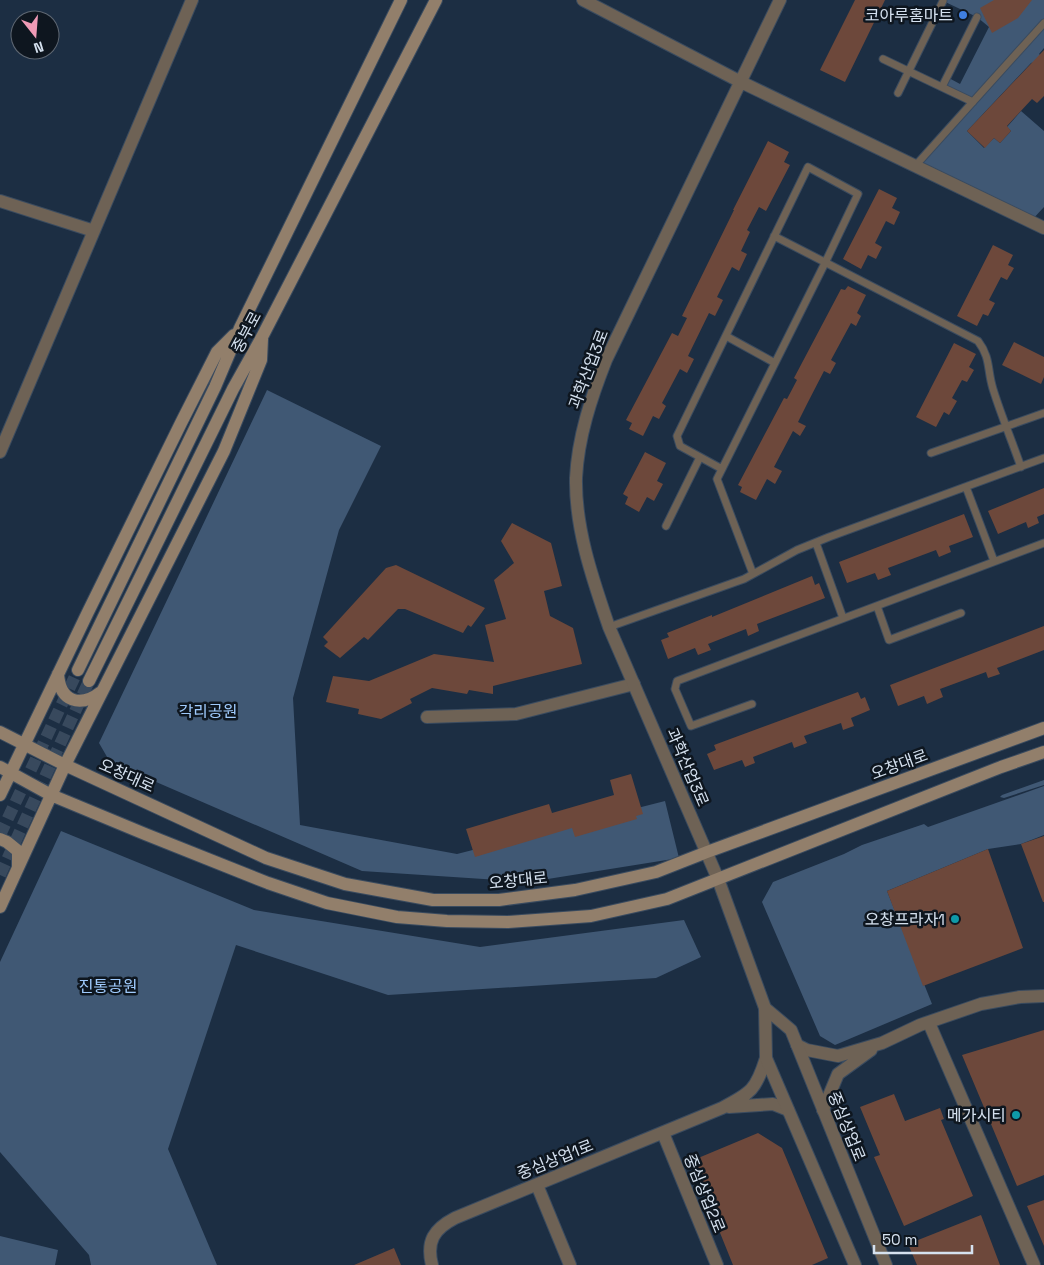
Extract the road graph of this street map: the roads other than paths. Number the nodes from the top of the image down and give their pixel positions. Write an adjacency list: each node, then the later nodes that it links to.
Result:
1 (192, 0): 18 (street)
2 (401, 0): 21 (main road, 중부로)
3 (436, 0): 23 (main road, 중부로)
4 (583, 0): 11 (street)
5 (780, 0): 11 (street, 과학산업3로)
6 (943, 1): 10 (lane)
7 (977, 17): 12 (lane)
8 (1044, 23): 14 (lane)
9 (883, 59): 10 (lane)
10 (907, 71): 12 (lane); 13 (lane)
11 (741, 82): 15 (street); 42 (street, 과학산업3로)
12 (942, 87): 14 (lane)
13 (898, 93)
14 (973, 102): 15 (lane)
15 (916, 165): 17 (street)
16 (0, 201): 18 (street)
17 (1044, 228)
18 (94, 231): 27 (street)
19 (774, 236): 20 (lane); 20 (lane); 22 (lane)
20 (825, 263): 24 (lane); 26 (lane)
21 (240, 328): 43 (main road, 중부로); 44 (main road)
22 (726, 336): 24 (lane); 29 (lane)
23 (262, 337): 45 (main road, 중부로); 47 (main road)
24 (775, 362): 32 (lane)
25 (1044, 413): 26 (lane)
26 (1006, 426): 28 (lane); 31 (lane)
27 (0, 452)
28 (931, 453)
29 (700, 457): 32 (lane); 34 (lane)
30 (1044, 458): 31 (lane)
31 (1021, 467): 33 (lane)
32 (722, 469): 38 (lane)
33 (966, 487): 35 (lane); 37 (lane)
34 (666, 526)
35 (816, 543): 38 (lane); 41 (lane)
36 (1044, 543): 37 (lane)
37 (994, 562): 39 (lane)
38 (753, 574): 42 (lane)
39 (877, 606): 40 (lane); 41 (lane)
40 (961, 613)
41 (843, 618): 48 (lane)
42 (610, 627): 46 (street, 과학산업3로)
43 (78, 670)
44 (58, 674): 47 (main road); 52 (main road)
45 (89, 681)
46 (634, 684): 49 (street); 59 (street, 과학산업3로)
47 (102, 692): 54 (main road)
48 (752, 704)
49 (428, 716)
50 (1044, 728): 59 (main road, 오창대로)
51 (0, 732): 52 (main road, 오창대로)
52 (24, 745): 54 (main road, 오창대로); 55 (main road)
53 (1044, 752): 61 (main road)
54 (65, 765): 57 (main road); 59 (main road, 오창대로)
55 (5, 771): 56 (main road); 57 (main road)
56 (0, 795)
57 (51, 795): 60 (main road); 61 (main road)
58 (0, 839): 60 (main road)
59 (707, 852): 61 (street, 과학산업3로)
60 (17, 871): 62 (main road)
61 (718, 879): 64 (street, 중심상업로)
62 (0, 907)
63 (1044, 996): 65 (street)
64 (765, 1008): 67 (street, 중심상업로); 68 (street, 중심상업로)
65 (929, 1023): 66 (street); 79 (street)
66 (882, 1043): 67 (street); 71 (street)
67 (797, 1045): 71 (street, 중심상업로)
68 (766, 1058): 69 (street); 70 (street, 중심상업로)
69 (722, 1108): 70 (street); 72 (street, 중심상업1로)
70 (788, 1110): 77 (street, 중심상업로)
71 (823, 1110): 78 (street, 중심상업로)
72 (663, 1133): 73 (street, 중심상업1로); 76 (street, 중심상업2로)
73 (537, 1185): 74 (street, 중심상업1로); 75 (street)
74 (432, 1265)
75 (570, 1265)
76 (717, 1265)
77 (855, 1265)
78 (886, 1265)
79 (1034, 1265)

